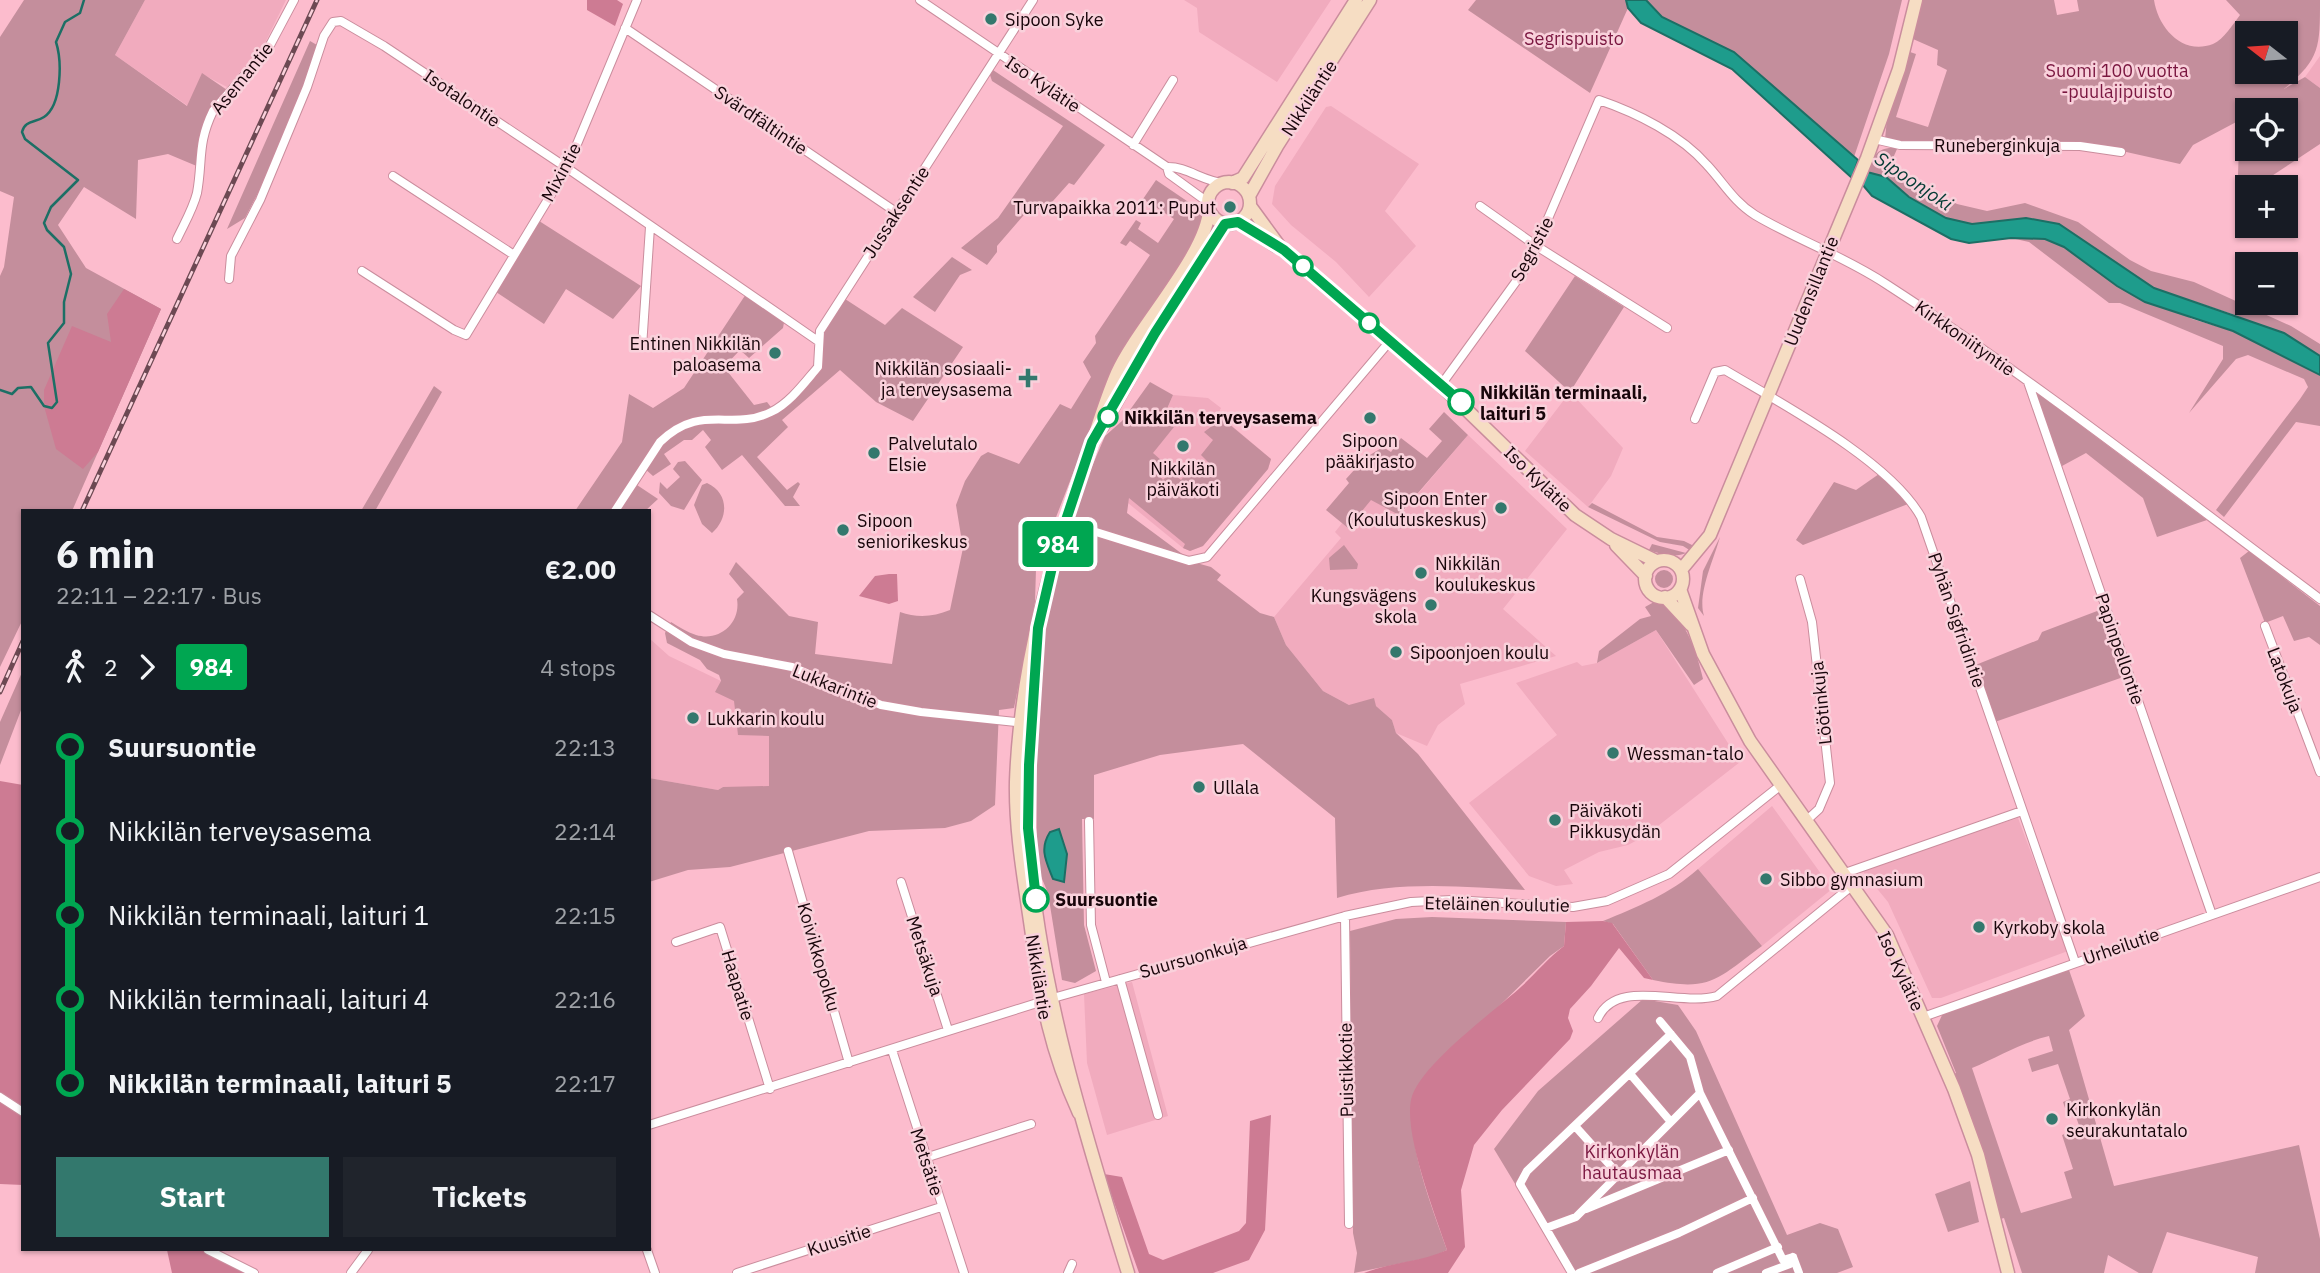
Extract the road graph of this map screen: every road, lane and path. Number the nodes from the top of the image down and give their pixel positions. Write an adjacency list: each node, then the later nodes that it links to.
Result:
1 (294, 0): 26 (street, Asemantie)
2 (637, 0): 8 (street, Mixintie)
3 (920, 0): 9 (street, Iso Kylätie)
4 (1033, 0): 9 (street, Jussaksentie)
5 (1356, 0): 18 (street, Nikkiläntie)
6 (1370, 0): 19 (street, Nikkiläntie)
7 (1916, 0): 12 (street, Uudensillantie)
8 (625, 28): 16 (street, Mixintie); 22 (street, Svärdfältintie)
9 (997, 53): 13 (street, Iso Kylätie); 22 (street, Jussaksentie)
10 (1173, 80): 13 (street)
11 (1599, 100): 28 (street, Segristie); 29 (street, Kirkkoniityntie)
12 (1874, 139): 14 (street, Runeberginkuja); 29 (street, Uudensillantie)
13 (1133, 145): 15 (street, Iso Kylätie)
14 (2121, 152)
15 (1167, 167): 18 (street, Iso Kylätie); 20 (street, Iso Kylätie)
16 (567, 168): 25 (street, Isotalontie); 30 (street, Mixintie); 32 (street, Isotalontie)
17 (393, 176): 30 (street)
18 (1228, 183): 19 (street); 20 (street)
19 (1249, 201): 23 (street); 27 (street, Iso Kylätie)
20 (1209, 206): 24 (street); 41 (street, Nikkiläntie)
21 (1480, 206): 28 (street)
22 (897, 212): 34 (street, Jussaksentie)
23 (1238, 222): 24 (street); 27 (street, Iso Kylätie)
24 (1225, 224): 41 (street, Nikkiläntie)
25 (650, 227): 34 (street, Isotalontie); 36 (street)
26 (177, 239)
27 (1280, 247): 35 (street, Iso Kylätie)
28 (1538, 247): 33 (street); 38 (street, Segristie)
29 (1828, 250): 37 (street, Kirkkoniityntie); 39 (street, Uudensillantie)
30 (514, 255): 31 (street, Mixintie)
31 (362, 271)
32 (229, 279)
33 (1667, 328)
34 (818, 341): 42 (street, Jussaksentie)
35 (1390, 341): 38 (street, Iso Kylätie); 43 (street)
36 (642, 347)
37 (2028, 382): 51 (street, Kirkkoniityntie); 66 (street, Papinpellontie)
38 (1441, 385): 44 (street, Iso Kylätie)
39 (1768, 396): 40 (street, Pyhän Sigfridintie); 46 (street, Uudensillantie); 58 (street, Pyhän Sigfridintie)
40 (1695, 419)
41 (1092, 442): 43 (street, Nikkiläntie)
42 (616, 509)
43 (1064, 522): 55 (street, Nikkiläntie)
44 (1611, 539): 45 (street, Iso Kylätie); 47 (street, Iso Kylätie)
45 (1656, 561): 46 (street); 47 (street)
46 (1681, 570): 49 (street)
47 (1646, 576): 50 (street)
48 (1800, 579): 59 (street, Löötinkuja)
49 (1680, 589): 50 (street); 53 (street, Iso Kylätie)
50 (1665, 597): 53 (street, Iso Kylätie)
51 (2320, 598)
52 (651, 616): 55 (street, Lukkarintie)
53 (1691, 625): 57 (street, Iso Kylätie)
54 (2265, 626): 56 (street, Latokuja)
55 (1026, 723): 72 (street, Nikkiläntie)
56 (2320, 772)
57 (1781, 785): 59 (street, Iso Kylätie); 67 (street, Eteläinen koulutie)
58 (2022, 811): 62 (street); 69 (street, Pyhän Sigfridintie)
59 (1807, 820): 62 (street, Iso Kylätie)
60 (1089, 821): 71 (street)
61 (788, 850): 79 (street, Koivikkopolku)
62 (1850, 870): 65 (street, Iso Kylätie)
63 (2320, 877): 66 (street, Urheilutie)
64 (901, 883): 76 (street, Metsäkuja)
65 (1853, 885): 73 (street, Iso Kylätie); 74 (street)
66 (2212, 915): 69 (street, Urheilutie)
67 (1345, 916): 70 (street, Suursuonkuja); 96 (street, Puistikkotie)
68 (676, 942): 81 (street, Haapatie)
69 (2076, 962): 73 (street, Urheilutie)
70 (1120, 979): 71 (street, Suursuonkuja); 85 (street)
71 (1106, 982): 72 (street, Suursuonkuja)
72 (1047, 1000): 76 (street); 108 (street, Nikkiläntie)
73 (1923, 1017): 114 (street, Iso Kylätie)
74 (1598, 1018)
75 (1660, 1021): 77 (street)
76 (948, 1030): 78 (street)
77 (1671, 1034): 80 (street); 82 (street)
78 (892, 1050): 79 (street); 91 (street, Metsätie)
79 (849, 1063): 81 (street)
80 (1631, 1075): 86 (street); 89 (street)
81 (770, 1088): 87 (street)
82 (1700, 1093): 86 (street); 90 (street)
83 (0, 1097): 84 (street)
84 (21, 1111)
85 (1158, 1115)
86 (1671, 1122): 92 (street)
87 (651, 1124)
88 (1031, 1125): 91 (street)
89 (1575, 1126): 92 (street); 97 (street)
90 (1728, 1150): 93 (street); 95 (street)
91 (925, 1158): 94 (street, Metsätie)
92 (1618, 1174): 95 (street)
93 (1753, 1198): 98 (street); 110 (street)
94 (941, 1207): 106 (street, Kuusitie); 107 (street, Metsätie)
95 (1582, 1210): 97 (street)
96 (1349, 1224)
97 (1546, 1228): 109 (street)
98 (1778, 1247): 102 (street); 111 (street)
99 (210, 1251): 103 (street)
100 (367, 1251): 104 (street)
101 (647, 1251): 105 (street)
102 (1793, 1257): 112 (street); 113 (street)
103 (254, 1273)
104 (351, 1273)
105 (655, 1273)
106 (737, 1273)
107 (964, 1273)
108 (1128, 1273)
109 (1572, 1273)
110 (1579, 1273)
111 (1717, 1273)
112 (1766, 1273)
113 (1799, 1273)
114 (2008, 1273)

